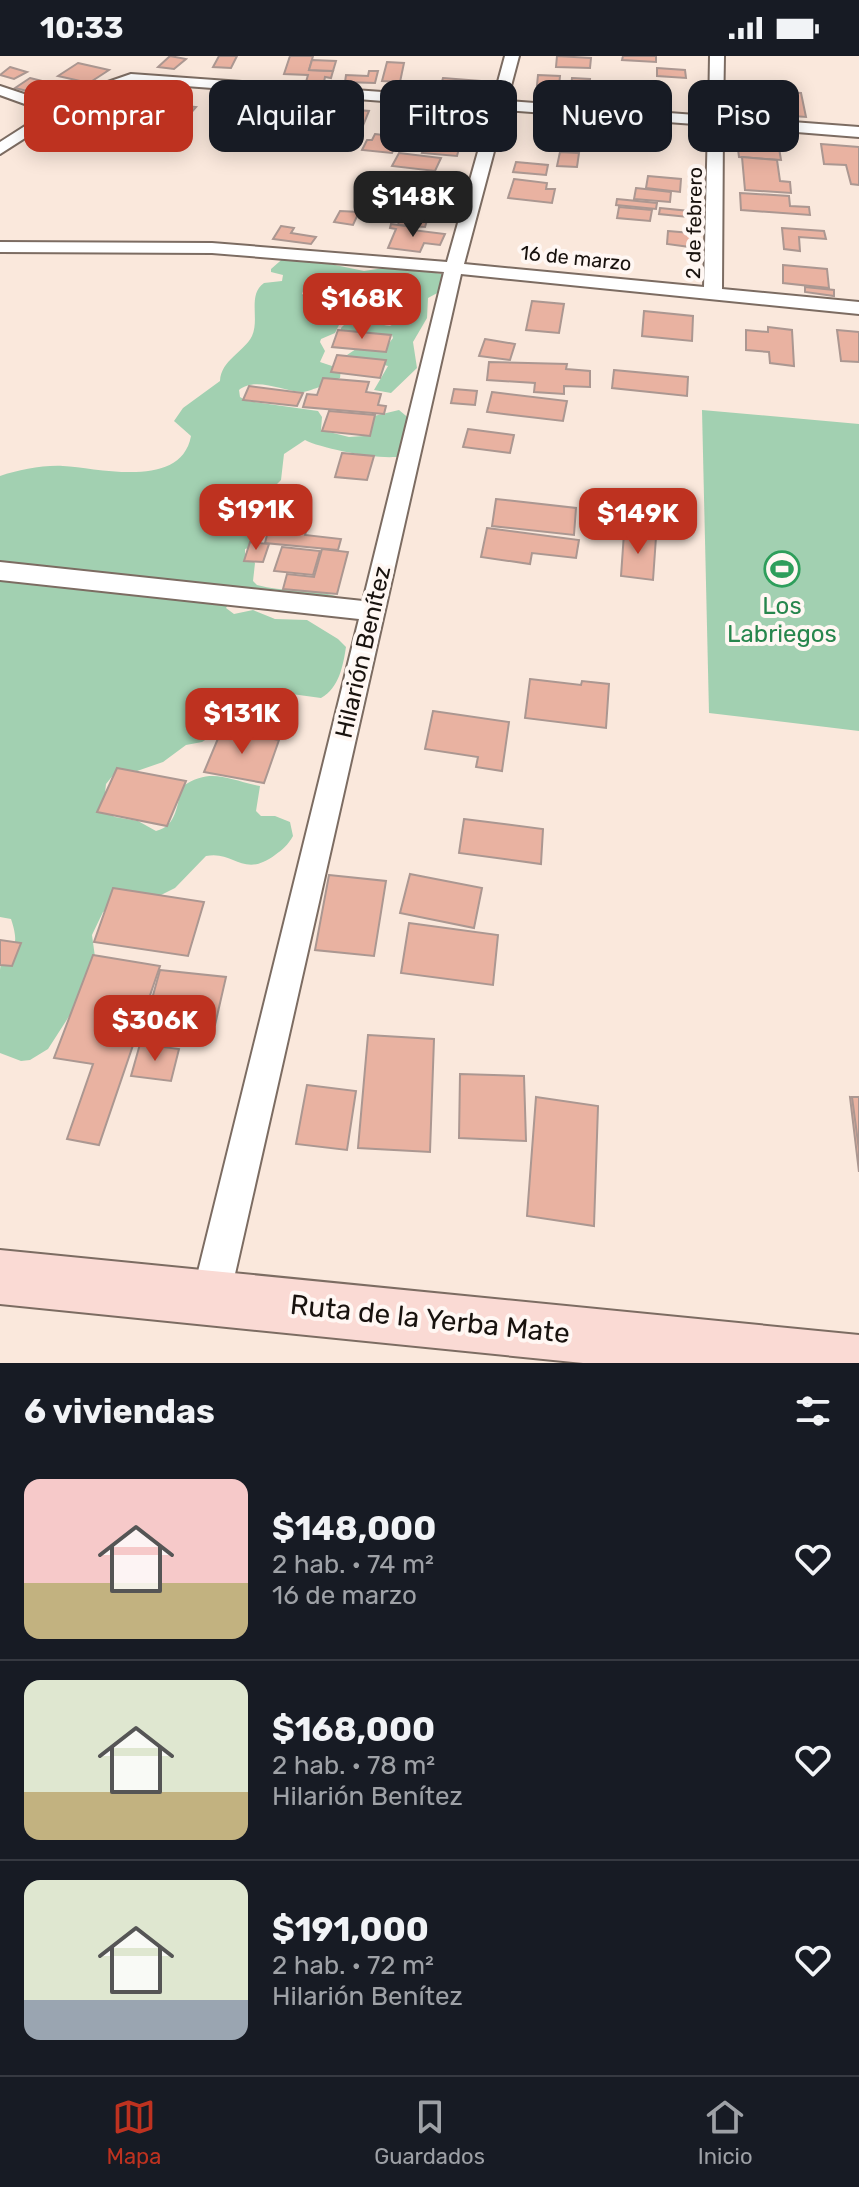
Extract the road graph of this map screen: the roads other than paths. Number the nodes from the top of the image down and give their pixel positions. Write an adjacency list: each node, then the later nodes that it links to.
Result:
1 (512, 56): 5 (street, Hilarión Benítez)
2 (717, 56): 6 (street, 2 de febrero)
3 (122, 80): 4 (street)
4 (169, 80)
5 (505, 80)
6 (717, 80)
7 (193, 82): 9 (street)
8 (0, 90): 10 (street)
9 (380, 97)
10 (24, 99)
11 (517, 107): 12 (street)
12 (688, 118)
13 (799, 127): 14 (street)
14 (859, 132)
15 (24, 133): 16 (street)
16 (0, 149)
17 (485, 152): 20 (street, Hilarión Benítez)
18 (715, 152): 21 (street, 2 de febrero)
19 (0, 247): 20 (street, 16 de marzo)
20 (454, 268): 21 (street, 16 de marzo); 24 (street, Hilarión Benítez)
21 (713, 295): 22 (street, 16 de marzo)
22 (859, 308)
23 (0, 571): 24 (street)
24 (373, 611): 26 (street, Hilarión Benítez)
25 (0, 1277): 26 (main road, Ruta de la Yerba Mate)
26 (211, 1296): 27 (main road, Ruta de la Yerba Mate)
27 (547, 1348): 28 (main road, Ruta de la Yerba Mate)
28 (859, 1363)

